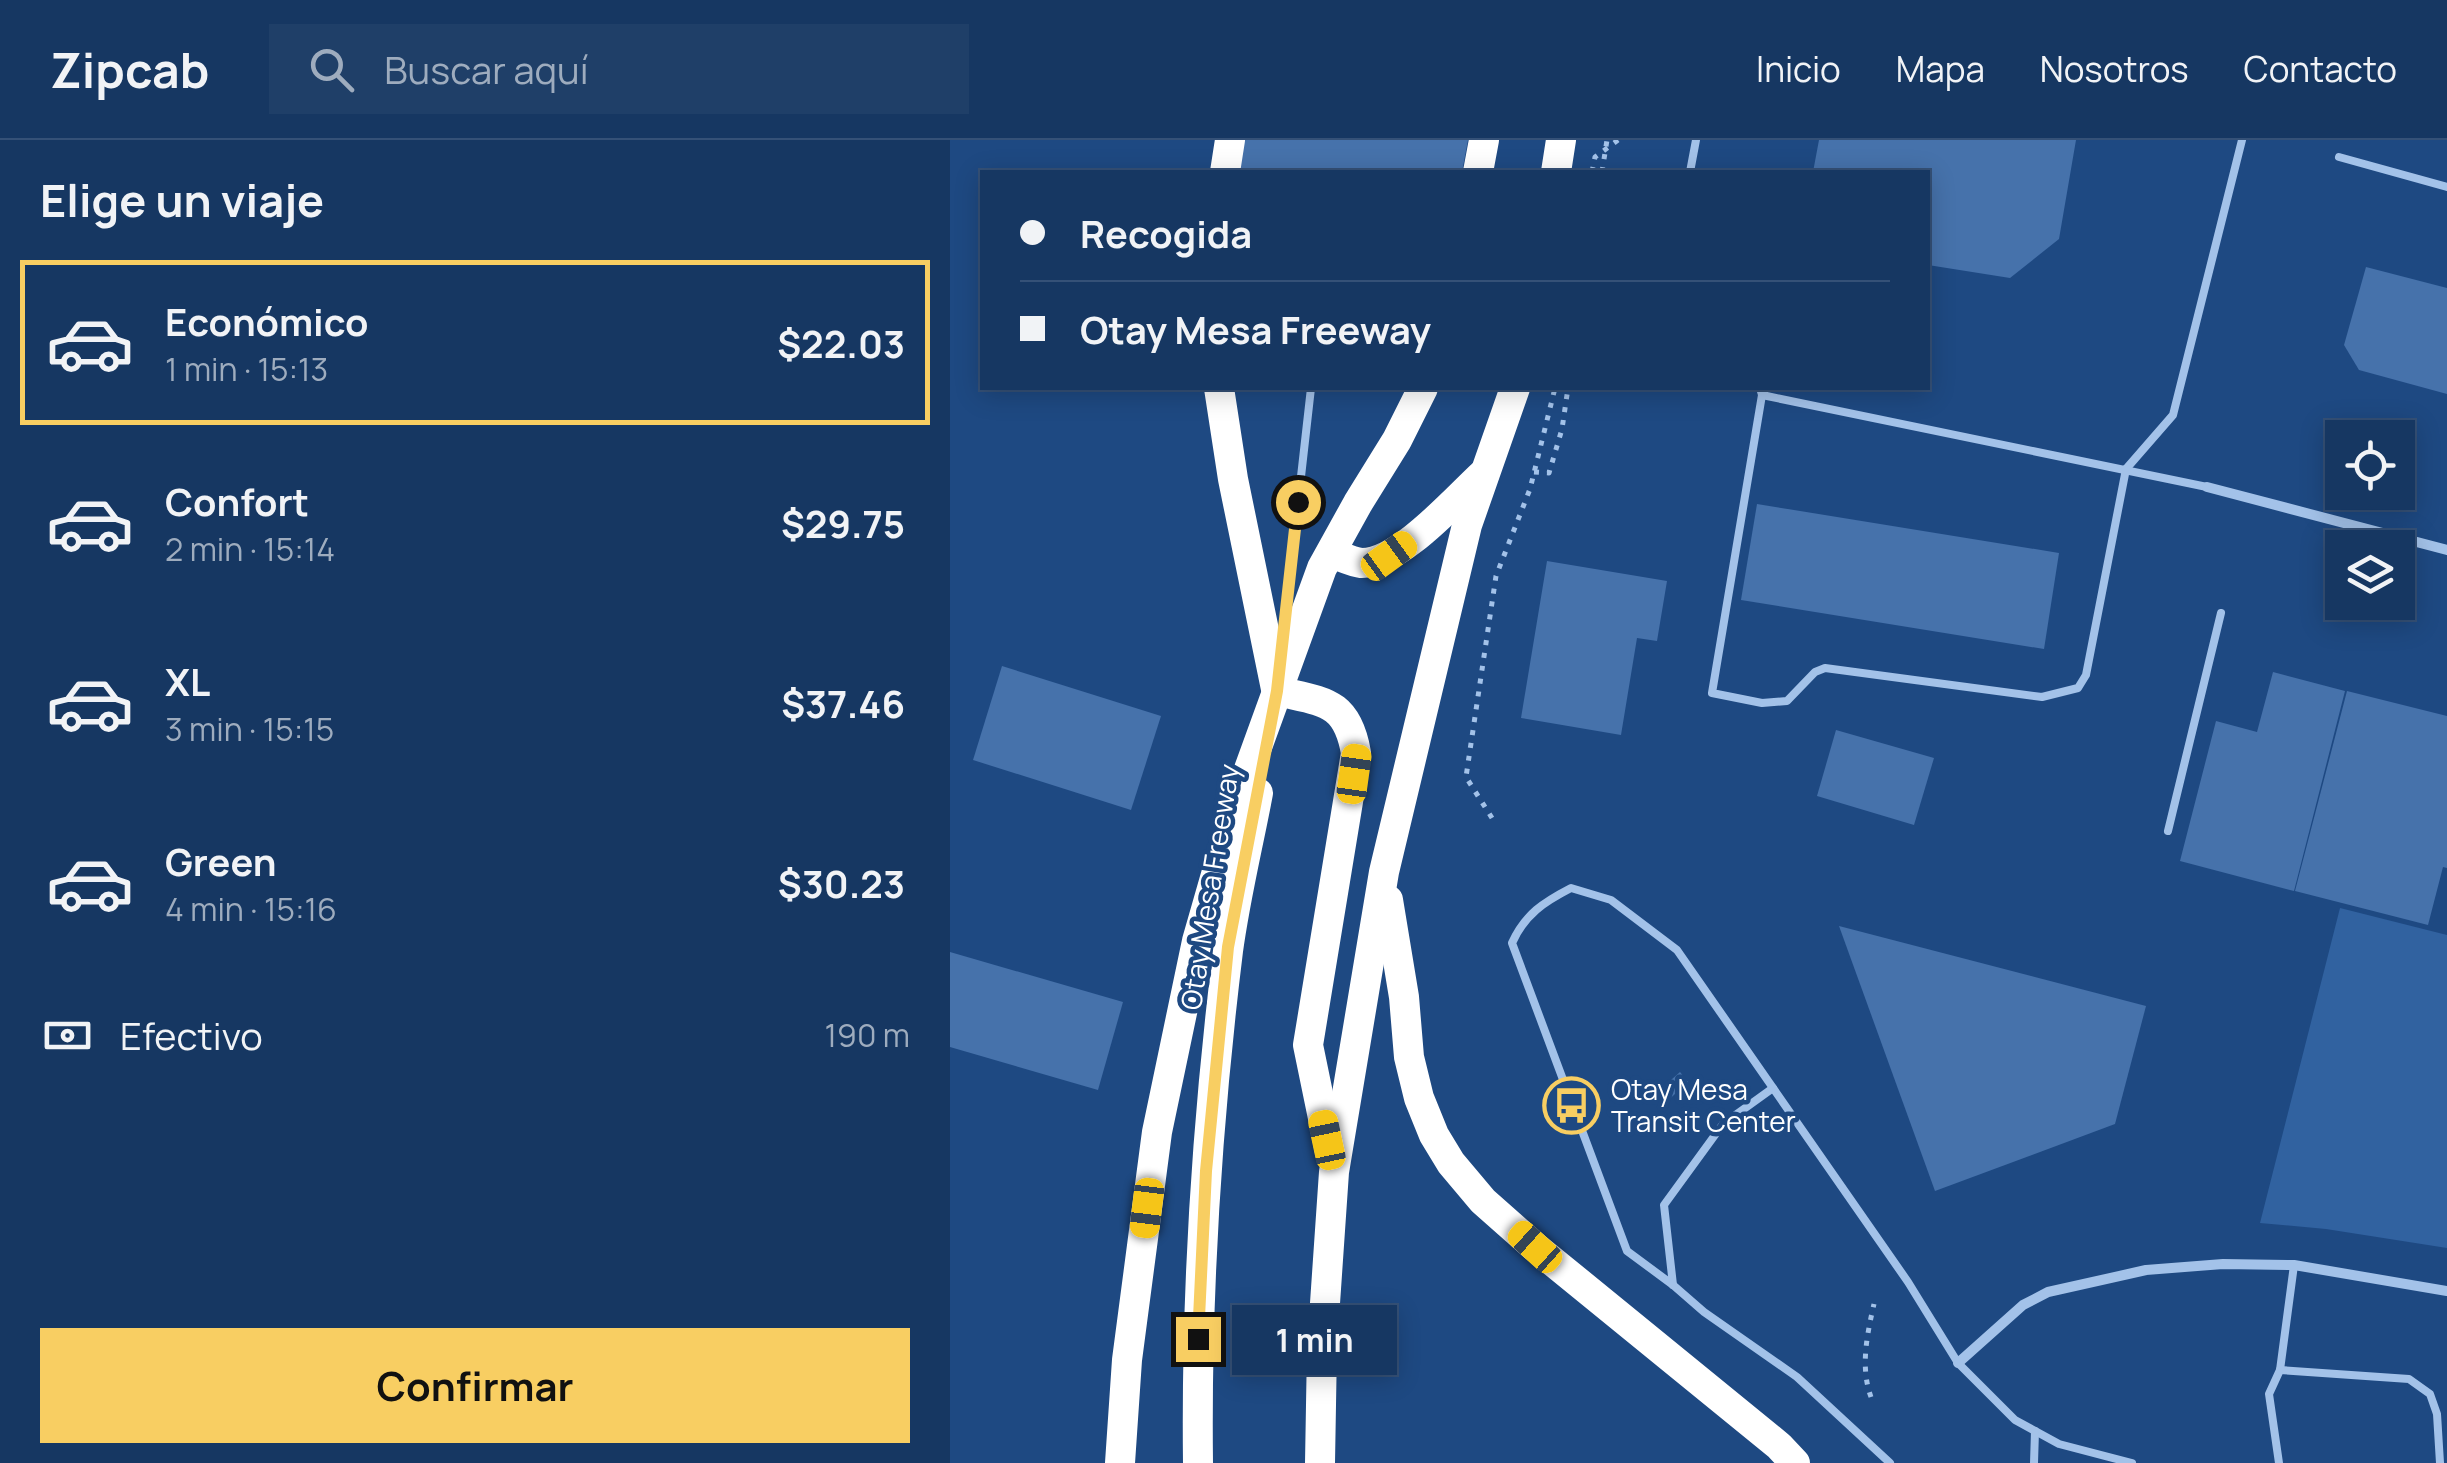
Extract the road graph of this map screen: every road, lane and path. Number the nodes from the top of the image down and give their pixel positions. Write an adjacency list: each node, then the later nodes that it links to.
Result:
1 (1230, 140): 9 (highway)
2 (1484, 140): 10 (highway)
3 (1561, 140): 11 (highway)
4 (1607, 140): 13 (path, bridge)
5 (1618, 140): 12 (path)
6 (1696, 140): 14 (lane)
7 (2242, 140): 24 (lane)
8 (2339, 158): 15 (lane)
9 (1225, 170)
10 (1478, 170)
11 (1556, 170)
12 (1592, 170)
13 (1602, 170)
14 (1690, 170)
15 (2447, 187)
16 (1219, 390): 30 (highway, Otay Mesa Freeway)
17 (1311, 390): 30 (lane)
18 (1422, 390): 28 (highway)
19 (1514, 390): 23 (highway)
20 (1554, 390): 25 (path)
21 (1568, 390): 25 (path)
22 (1761, 391): 24 (lane); 24 (lane)
23 (1488, 469): 28 (highway); 33 (highway)
24 (2126, 469): 26 (lane)
25 (1534, 472): 31 (path)
26 (2207, 488): 27 (street)
27 (2447, 550)
28 (1331, 553): 30 (highway)
29 (2221, 613): 32 (lane)
30 (1277, 691): 35 (highway); 44 (highway); 45 (highway, Otay Mesa Freeway)
31 (1492, 818)
32 (2168, 831)
33 (1384, 872): 35 (highway); 47 (highway)
34 (1773, 1088): 37 (lane); 37 (lane); 40 (lane)
35 (1334, 1172): 46 (highway)
36 (2294, 1265): 38 (street); 40 (street); 41 (lane)
37 (1673, 1286): 48 (lane)
38 (2447, 1291)
39 (1874, 1304): 42 (path)
40 (1958, 1363): 43 (lane)
41 (2280, 1370): 51 (lane); 52 (lane)
42 (1871, 1397)
43 (2035, 1430): 49 (lane); 50 (lane)
44 (1120, 1463)
45 (1198, 1463)
46 (1320, 1463)
47 (1795, 1463)
48 (1890, 1463)
49 (2034, 1463)
50 (2132, 1463)
51 (2279, 1463)
52 (2440, 1463)

